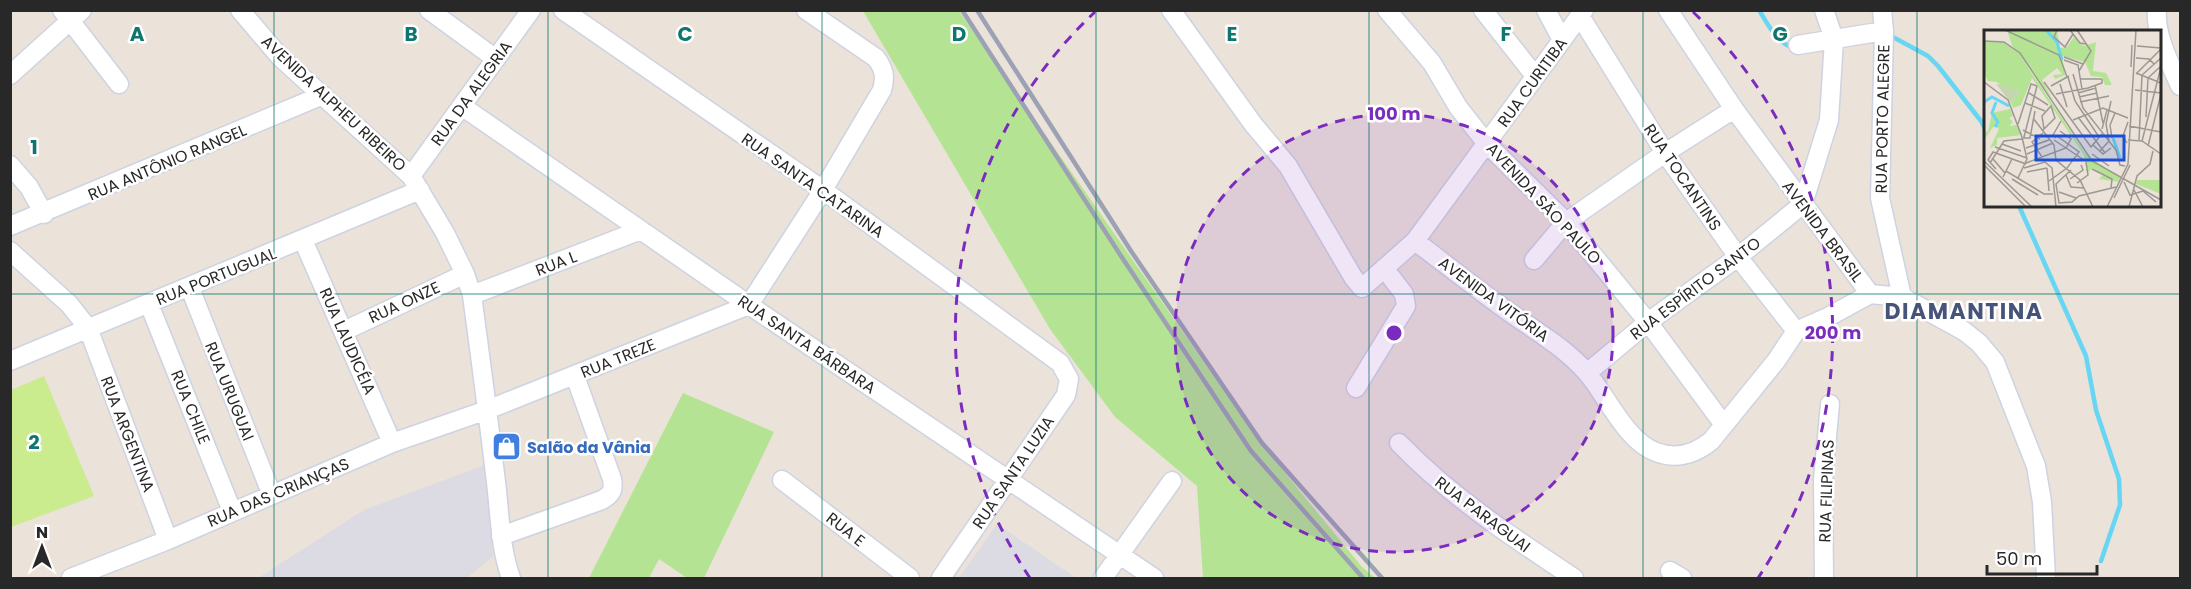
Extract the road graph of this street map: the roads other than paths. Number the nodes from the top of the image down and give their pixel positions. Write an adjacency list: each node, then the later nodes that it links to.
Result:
1 (240, 10): 27 (street, AVENIDA ALPHEU RIBEIRO)
2 (429, 10): 22 (street)
3 (531, 10): 22 (street, RUA DA ALEGRIA)
4 (563, 10): 34 (street, RUA SANTA CATARINA)
5 (806, 10): 34 (street)
6 (1171, 10): 45 (street)
7 (1387, 10): 30 (street, AVENIDA SÃO PAULO)
8 (1483, 10): 24 (street)
9 (1546, 10): 20 (street)
10 (1668, 10): 29 (street, AVENIDA BRASIL)
11 (1824, 10): 19 (street)
12 (1882, 10): 17 (street, RUA PORTO ALEGRE)
13 (2157, 10): 16 (street)
14 (1582, 13): 20 (street, RUA CURITIBA); 31 (street, RUA TOCANTINS)
15 (72, 14): 23 (street); 25 (street)
16 (2160, 30)
17 (1884, 31): 19 (street); 50 (street, RUA PORTO ALEGRE)
18 (2161, 34): 26 (street)
19 (1834, 39): 21 (street); 35 (street)
20 (1562, 40): 24 (street, RUA CURITIBA)
21 (1798, 45)
22 (496, 59): 28 (street, RUA DA ALEGRIA)
23 (10, 75)
24 (1535, 76): 30 (street, RUA CURITIBA)
25 (119, 84)
26 (2181, 86)
27 (323, 95): 33 (street, AVENIDA ALPHEU RIBEIRO); 36 (street, RUA ANTÔNIO RANGEL)
28 (463, 107): 33 (street, RUA DA ALEGRIA); 39 (street, RUA SANTA BÁRBARA)
29 (1734, 109): 31 (street); 35 (street, AVENIDA BRASIL)
30 (1487, 144): 37 (street, AVENIDA SÃO PAULO); 41 (street, RUA CURITIBA)
31 (1665, 153): 37 (street); 43 (street, RUA TOCANTINS)
32 (10, 165): 36 (street)
33 (416, 183): 40 (street, RUA PORTUGUAL); 46 (street, AVENIDA ALPHEU RIBEIRO)
34 (823, 190): 52 (street); 58 (street, RUA SANTA CATARINA)
35 (1803, 204): 43 (street, RUA ESPÍRITO SANTO); 48 (street, AVENIDA BRASIL)
36 (44, 214): 38 (street, RUA ANTÔNIO RANGEL)
37 (1566, 222): 44 (street); 53 (street, AVENIDA SÃO PAULO)
38 (10, 226)
39 (641, 230): 49 (street, RUA L); 52 (street, RUA SANTA BÁRBARA)
40 (303, 240): 47 (street, RUA PORTUGUAL); 55 (street, RUA LAUDICÉIA)
41 (1415, 241): 45 (street); 59 (street, AVENIDA VITÓRIA)
42 (10, 250): 54 (street, RUA ARGENTINA)
43 (1738, 257): 53 (street, RUA ESPÍRITO SANTO); 56 (street, RUA TOCANTINS)
44 (1534, 260)
45 (1384, 268): 61 (street)
46 (465, 274): 49 (street, AVENIDA ALPHEU RIBEIRO); 55 (street, RUA ONZE)
47 (190, 288): 51 (street, RUA PORTUGUAL); 70 (street, RUA URUGUAI)
48 (1870, 294): 50 (street, AVENIDA BRASIL); 56 (street)
49 (472, 295): 63 (street, AVENIDA ALPHEU RIBEIRO)
50 (1902, 297): 84 (street, AVENIDA BRASIL)
51 (149, 304): 54 (street, RUA PORTUGUAL); 71 (street, RUA CHILE)
52 (749, 305): 60 (street, RUA TREZE); 67 (street, RUA SANTA BÁRBARA)
53 (1648, 322): 59 (street, RUA ESPÍRITO SANTO); 64 (street, AVENIDA SÃO PAULO)
54 (88, 328): 57 (street, RUA PORTUGUAL); 73 (street, RUA ARGENTINA)
55 (344, 330): 65 (street, RUA LAUDICÉIA)
56 (1796, 331): 64 (street, AVENIDA VITÓRIA)
57 (10, 362)
58 (1060, 363): 67 (street, RUA SANTA LUZIA)
59 (1587, 373): 64 (street, AVENIDA VITÓRIA)
60 (575, 376): 63 (street, RUA TREZE); 72 (street)
61 (1356, 388)
62 (1830, 404): 83 (street, RUA FILIPINAS)
63 (487, 410): 65 (street, RUA DAS CRIANÇAS); 72 (street, AVENIDA ALPHEU RIBEIRO)
64 (1724, 425)
65 (392, 443): 70 (street, RUA DAS CRIANÇAS)
66 (1399, 443): 82 (street, RUA PARAGUAI)
67 (1008, 479): 74 (street, RUA SANTA BÁRBARA); 79 (street, RUA SANTA LUZIA)
68 (782, 480): 78 (street, RUA E)
69 (1172, 481): 74 (street)
70 (271, 494): 71 (street, RUA DAS CRIANÇAS)
71 (232, 511): 73 (street, RUA DAS CRIANÇAS)
72 (501, 536): 77 (street, AVENIDA ALPHEU RIBEIRO)
73 (168, 540): 75 (street, RUA DAS CRIANÇAS)
74 (1119, 555): 80 (street); 81 (street, RUA SANTA BÁRBARA)
75 (116, 570): 76 (street, RUA DAS CRIANÇAS)
76 (71, 579)
77 (512, 579)
78 (909, 579)
79 (940, 579)
80 (1102, 579)
81 (1154, 579)
82 (1574, 579)
83 (1824, 579)
84 (2046, 579)

